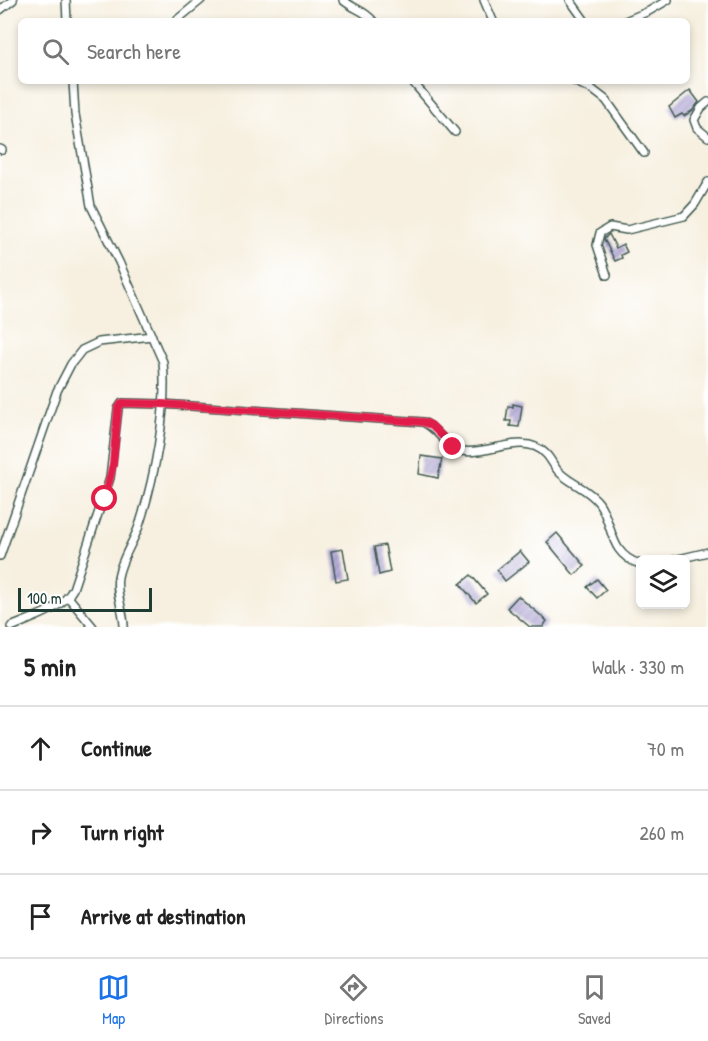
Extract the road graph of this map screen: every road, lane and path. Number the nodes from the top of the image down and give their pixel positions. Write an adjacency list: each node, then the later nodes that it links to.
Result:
1 (13, 0): 8 (street)
2 (66, 0): 9 (street)
3 (201, 0): 10 (street)
4 (343, 0): 11 (street)
5 (484, 0): 12 (street)
6 (570, 0): 13 (street)
7 (668, 0): 14 (street)
8 (0, 10)
9 (67, 18)
10 (179, 18)
11 (370, 18)
12 (492, 18)
13 (583, 18)
14 (632, 18)
15 (73, 84): 24 (street)
16 (415, 84): 19 (street)
17 (581, 84): 21 (street)
18 (708, 102): 20 (street)
19 (455, 132)
20 (708, 137)
21 (644, 153)
22 (708, 182): 23 (street)
23 (607, 275)
24 (152, 336): 25 (street); 27 (street)
25 (162, 404): 29 (street); 30 (street); 33 (street)
26 (708, 552): 28 (street)
27 (0, 556)
28 (690, 556)
29 (636, 563)
30 (69, 598): 31 (street); 32 (street)
31 (11, 627)
32 (93, 627)
33 (124, 627)

